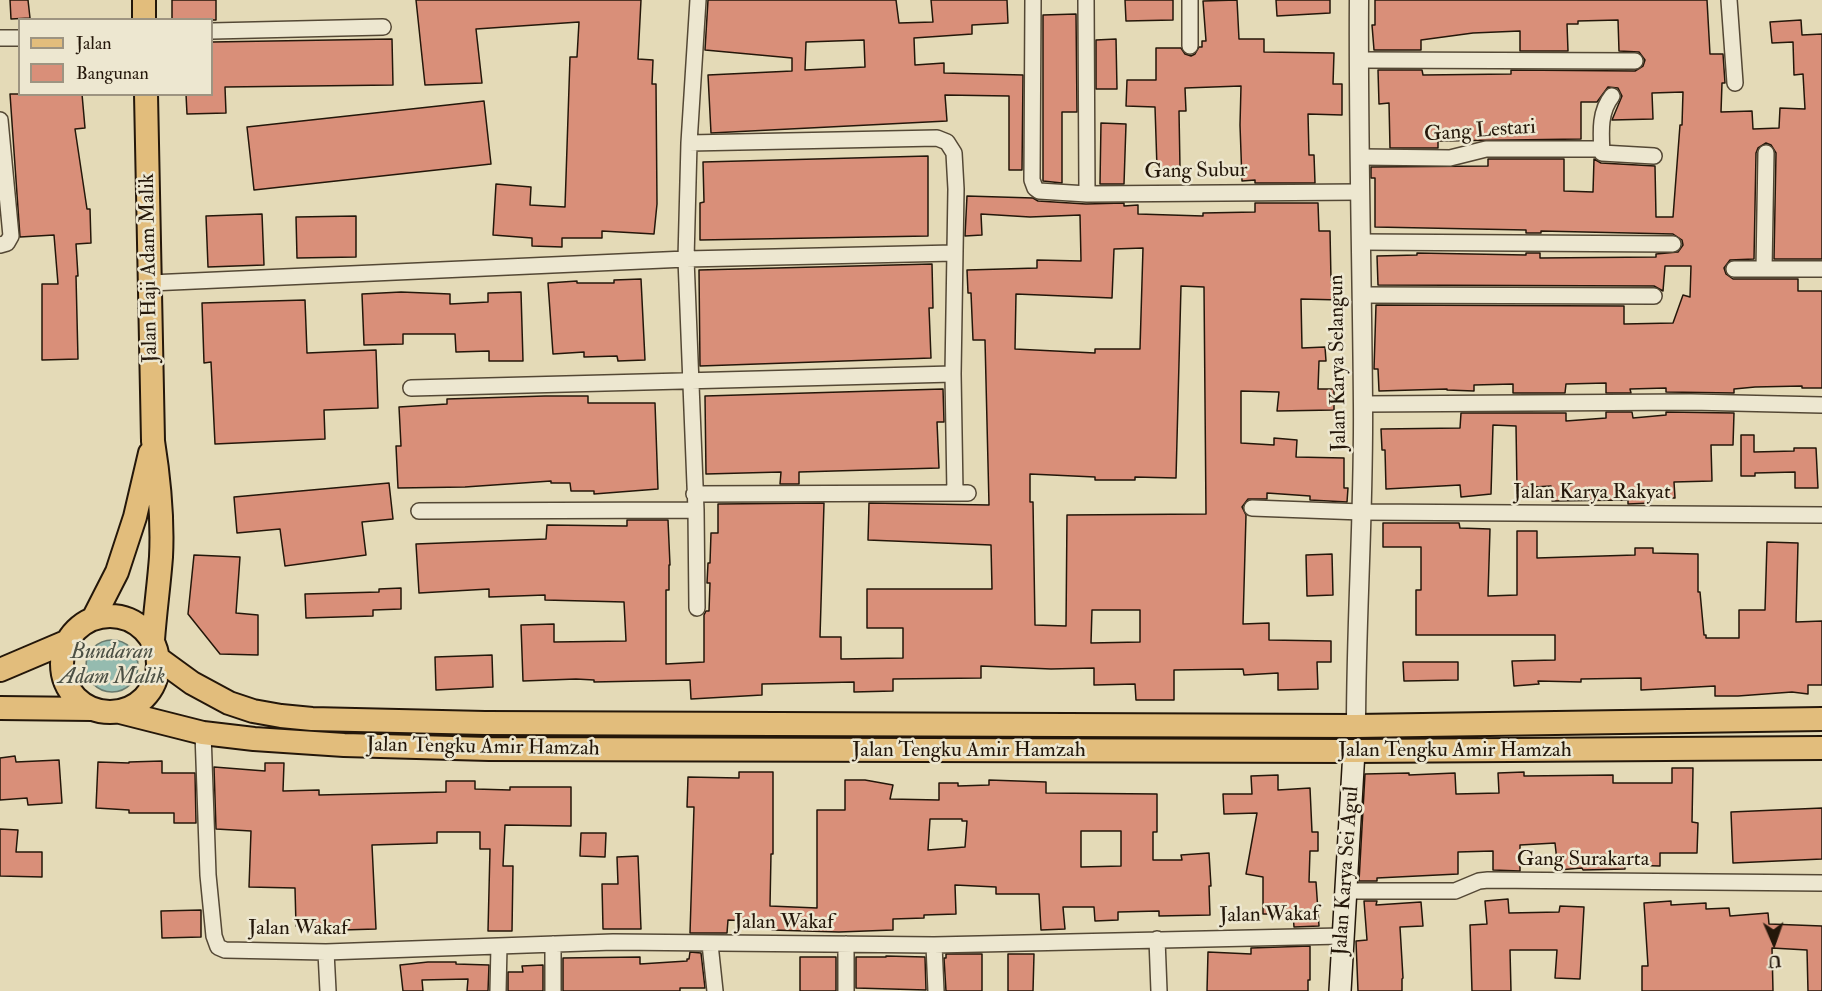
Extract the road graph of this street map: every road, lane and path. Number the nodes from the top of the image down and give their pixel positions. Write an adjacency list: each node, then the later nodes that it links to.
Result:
1 (144, 0): 8 (main road)
2 (698, 0): 20 (street)
3 (1033, 0): 26 (street, Gang Subur)
4 (1086, 0): 26 (street)
5 (1190, 0): 13 (street)
6 (1359, 0): 14 (street, Jalan Karya Selangun)
7 (1729, 0): 16 (street)
8 (144, 18)
9 (383, 27): 10 (street)
10 (213, 31)
11 (0, 38): 12 (street)
12 (18, 38)
13 (1190, 46)
14 (1359, 60): 15 (street); 24 (street, Jalan Karya Selangun)
15 (1635, 62)
16 (1735, 83)
17 (146, 96): 35 (main road, Jalan Haji Adam Malik)
18 (1612, 96): 21 (street)
19 (0, 120): 29 (street)
20 (689, 143): 30 (street); 31 (street)
21 (1602, 149): 23 (street, Gang Lestari); 24 (street, Gang Lestari)
22 (1766, 153): 33 (street)
23 (1654, 156)
24 (1360, 157): 25 (street, Jalan Karya Selangun)
25 (1360, 192): 26 (street, Gang Subur); 27 (street, Jalan Karya Selangun)
26 (1087, 194)
27 (1360, 242): 28 (street); 36 (street, Jalan Karya Selangun)
28 (1673, 244)
29 (0, 245)
30 (954, 253): 31 (street); 38 (street)
31 (686, 259): 35 (street); 39 (street)
32 (1734, 269): 33 (street)
33 (1764, 269): 34 (street)
34 (1822, 269)
35 (150, 283): 43 (main road, Jalan Haji Adam Malik)
36 (1361, 295): 37 (street); 41 (street, Jalan Karya Selangun)
37 (1654, 296)
38 (953, 374): 39 (street); 44 (street)
39 (690, 380): 40 (street); 44 (street)
40 (411, 388)
41 (1363, 404): 42 (street); 48 (street, Jalan Karya Selangun)
42 (1822, 405)
43 (153, 441): 51 (main road, Jalan Haji Adam Malik); 53 (main road, Jalan Haji Adam Malik)
44 (694, 494): 46 (street)
45 (1252, 508): 48 (street, Jalan Karya Rakyat)
46 (696, 510): 47 (street); 50 (street)
47 (418, 511)
48 (1362, 512): 49 (street, Jalan Karya Rakyat); 60 (street, Jalan Karya Selangun)
49 (1822, 515)
50 (697, 608)
51 (93, 619): 52 (main road); 53 (main road)
52 (66, 642): 54 (main road); 56 (main road)
53 (156, 650): 57 (main road); 59 (main road, Jalan Tengku Amir Hamzah)
54 (0, 670)
55 (0, 708): 56 (main road)
56 (92, 710): 57 (main road)
57 (120, 712): 61 (main road, Jalan Tengku Amir Hamzah)
58 (1822, 719): 60 (main road, Jalan Tengku Amir Hamzah)
59 (823, 725): 60 (main road, Jalan Tengku Amir Hamzah); 63 (main road)
60 (1356, 726)
61 (203, 733): 63 (main road, Jalan Tengku Amir Hamzah); 74 (street, Jalan Wakaf)
62 (1822, 748): 64 (main road, Jalan Tengku Amir Hamzah)
63 (823, 750): 64 (main road, Jalan Tengku Amir Hamzah)
64 (1354, 751): 66 (main road, Jalan Karya Sei Agul)
65 (1822, 883): 66 (street, Gang Surakarta)
66 (1345, 891): 67 (main road, Jalan Karya Sei Agul)
67 (1342, 936): 68 (street, Jalan Wakaf); 82 (main road, Jalan Karya Sei Agul)
68 (1157, 939): 72 (street, Jalan Wakaf); 81 (street)
69 (553, 944): 70 (street, Jalan Wakaf); 73 (street, Jalan Wakaf); 77 (street)
70 (710, 944): 71 (street, Jalan Wakaf); 78 (street)
71 (846, 944): 72 (street, Jalan Wakaf); 79 (street)
72 (934, 945): 80 (street)
73 (498, 946): 74 (street, Jalan Wakaf); 76 (street)
74 (326, 952): 75 (street)
75 (328, 991)
76 (498, 991)
77 (554, 991)
78 (715, 991)
79 (846, 991)
80 (936, 991)
81 (1159, 991)
82 (1340, 991)

